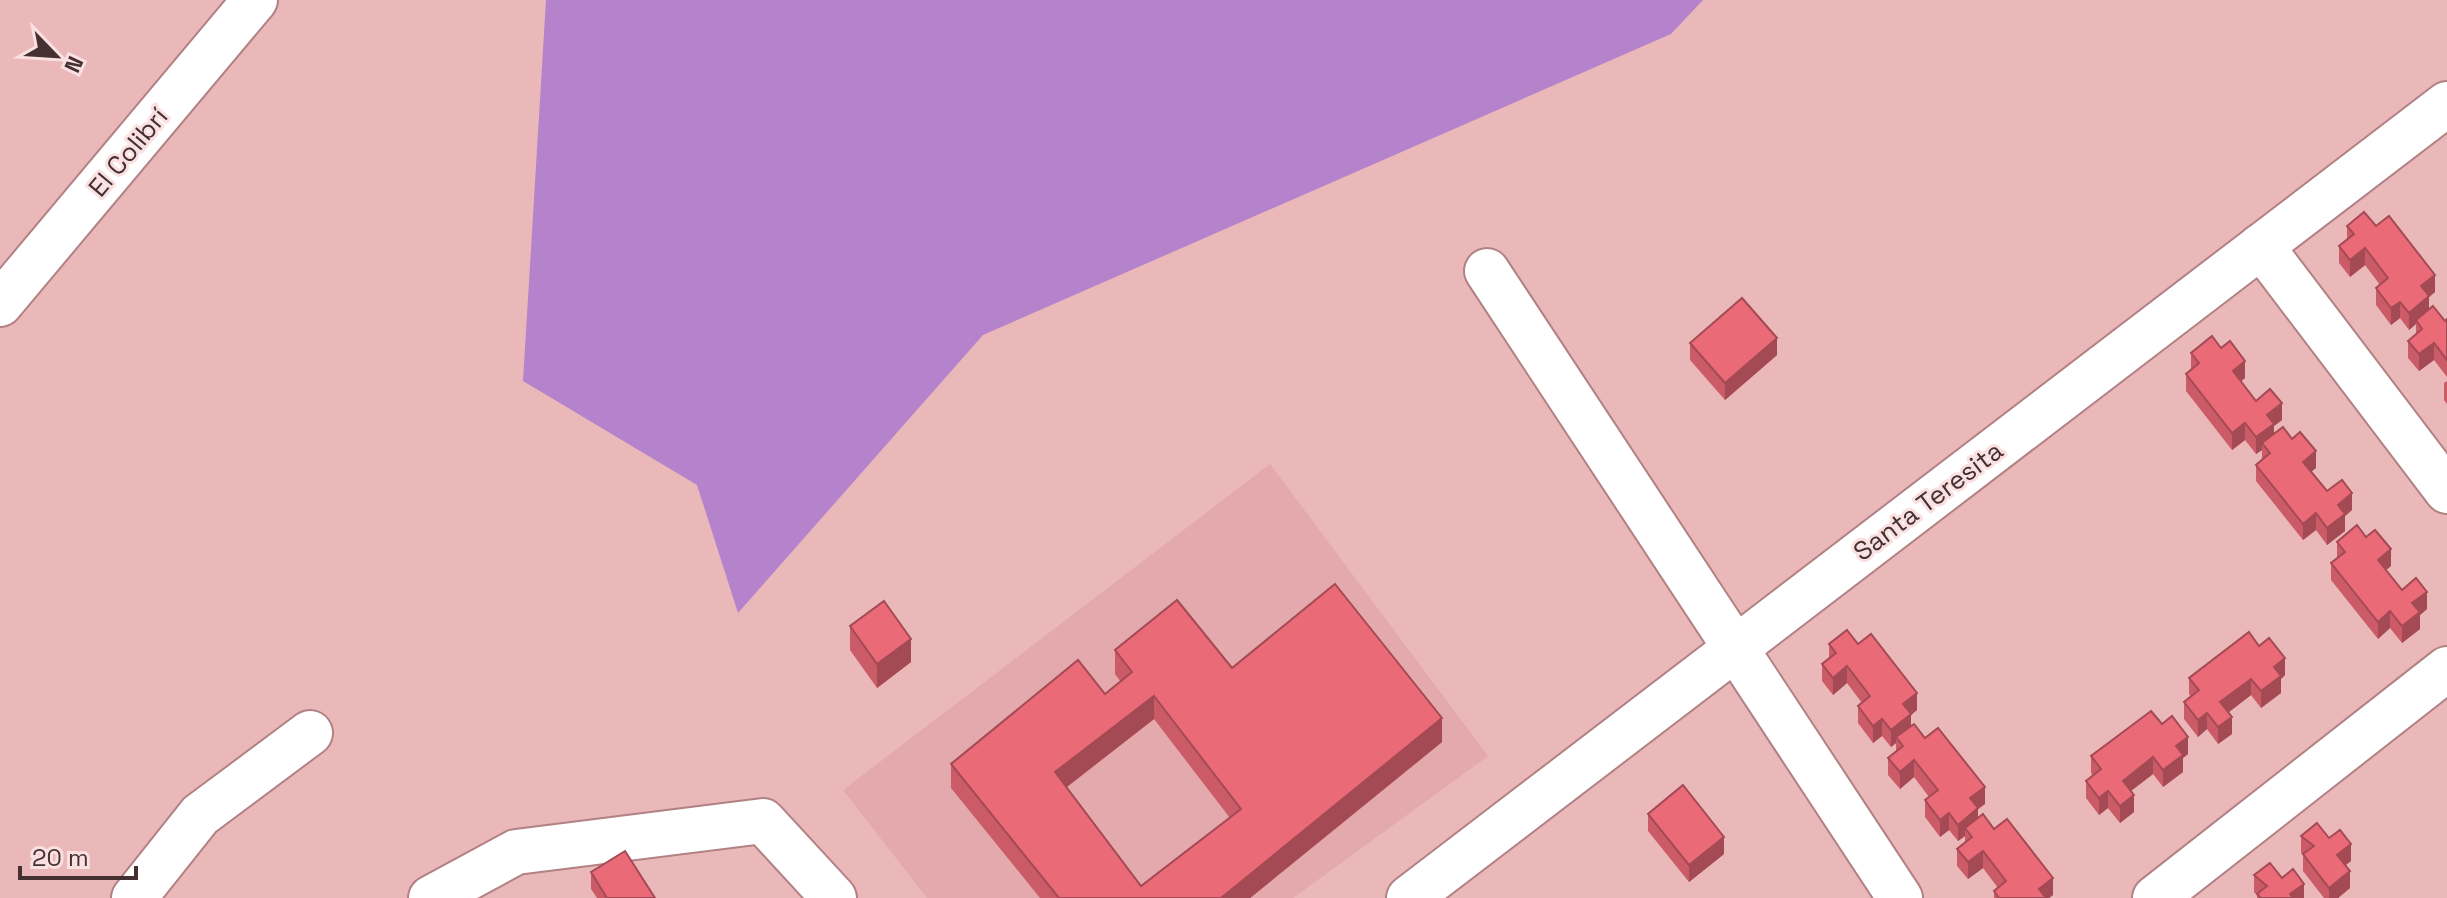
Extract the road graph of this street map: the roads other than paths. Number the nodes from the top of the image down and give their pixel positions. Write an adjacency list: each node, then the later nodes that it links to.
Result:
1 (255, 0): 5 (street, El Colibrí)
2 (2447, 104): 3 (street, Santa Teresita)
3 (2261, 246): 6 (street); 7 (street, Santa Teresita)
4 (1487, 271): 7 (street)
5 (0, 304)
6 (2447, 491)
7 (1733, 650): 13 (street, Santa Teresita); 14 (street)
8 (2447, 669): 15 (street)
9 (310, 733): 10 (street)
10 (134, 898)
11 (431, 898): 12 (street)
12 (834, 898)
13 (1409, 898)
14 (1900, 898)
15 (2155, 898)

